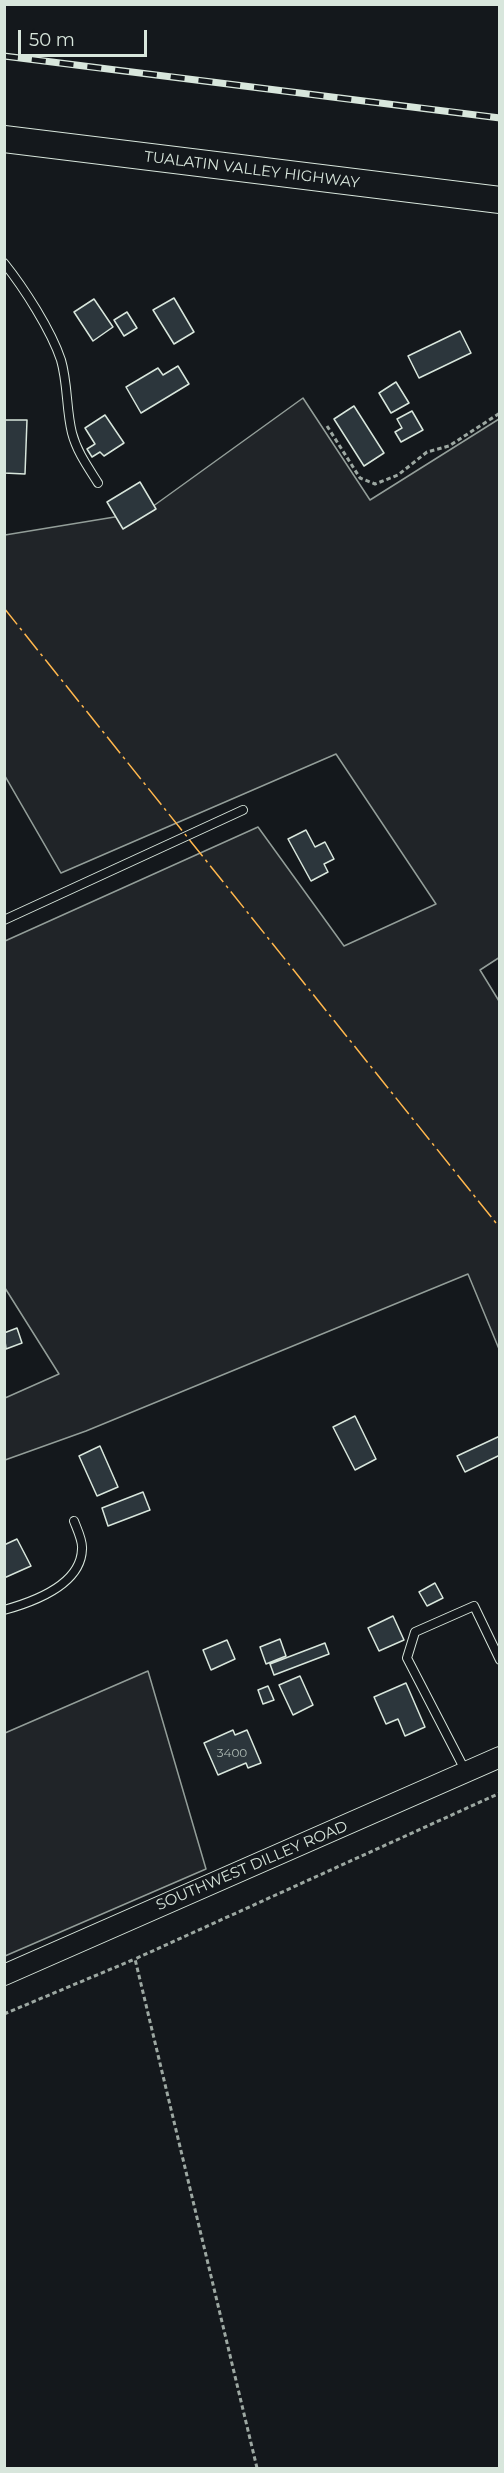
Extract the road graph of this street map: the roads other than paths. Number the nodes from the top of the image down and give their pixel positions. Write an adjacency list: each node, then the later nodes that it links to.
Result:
1 (4, 139): 2 (highway, TUALATIN VALLEY HIGHWAY)
2 (500, 200)
3 (4, 264): 4 (lane)
4 (98, 483)
5 (243, 810): 6 (lane)
6 (4, 920)
7 (74, 1521): 8 (lane)
8 (4, 1610)
9 (500, 1660): 11 (lane)
10 (500, 1757): 11 (street, SOUTHWEST DILLEY ROAD)
11 (465, 1772): 12 (street, SOUTHWEST DILLEY ROAD)
12 (4, 1975)

